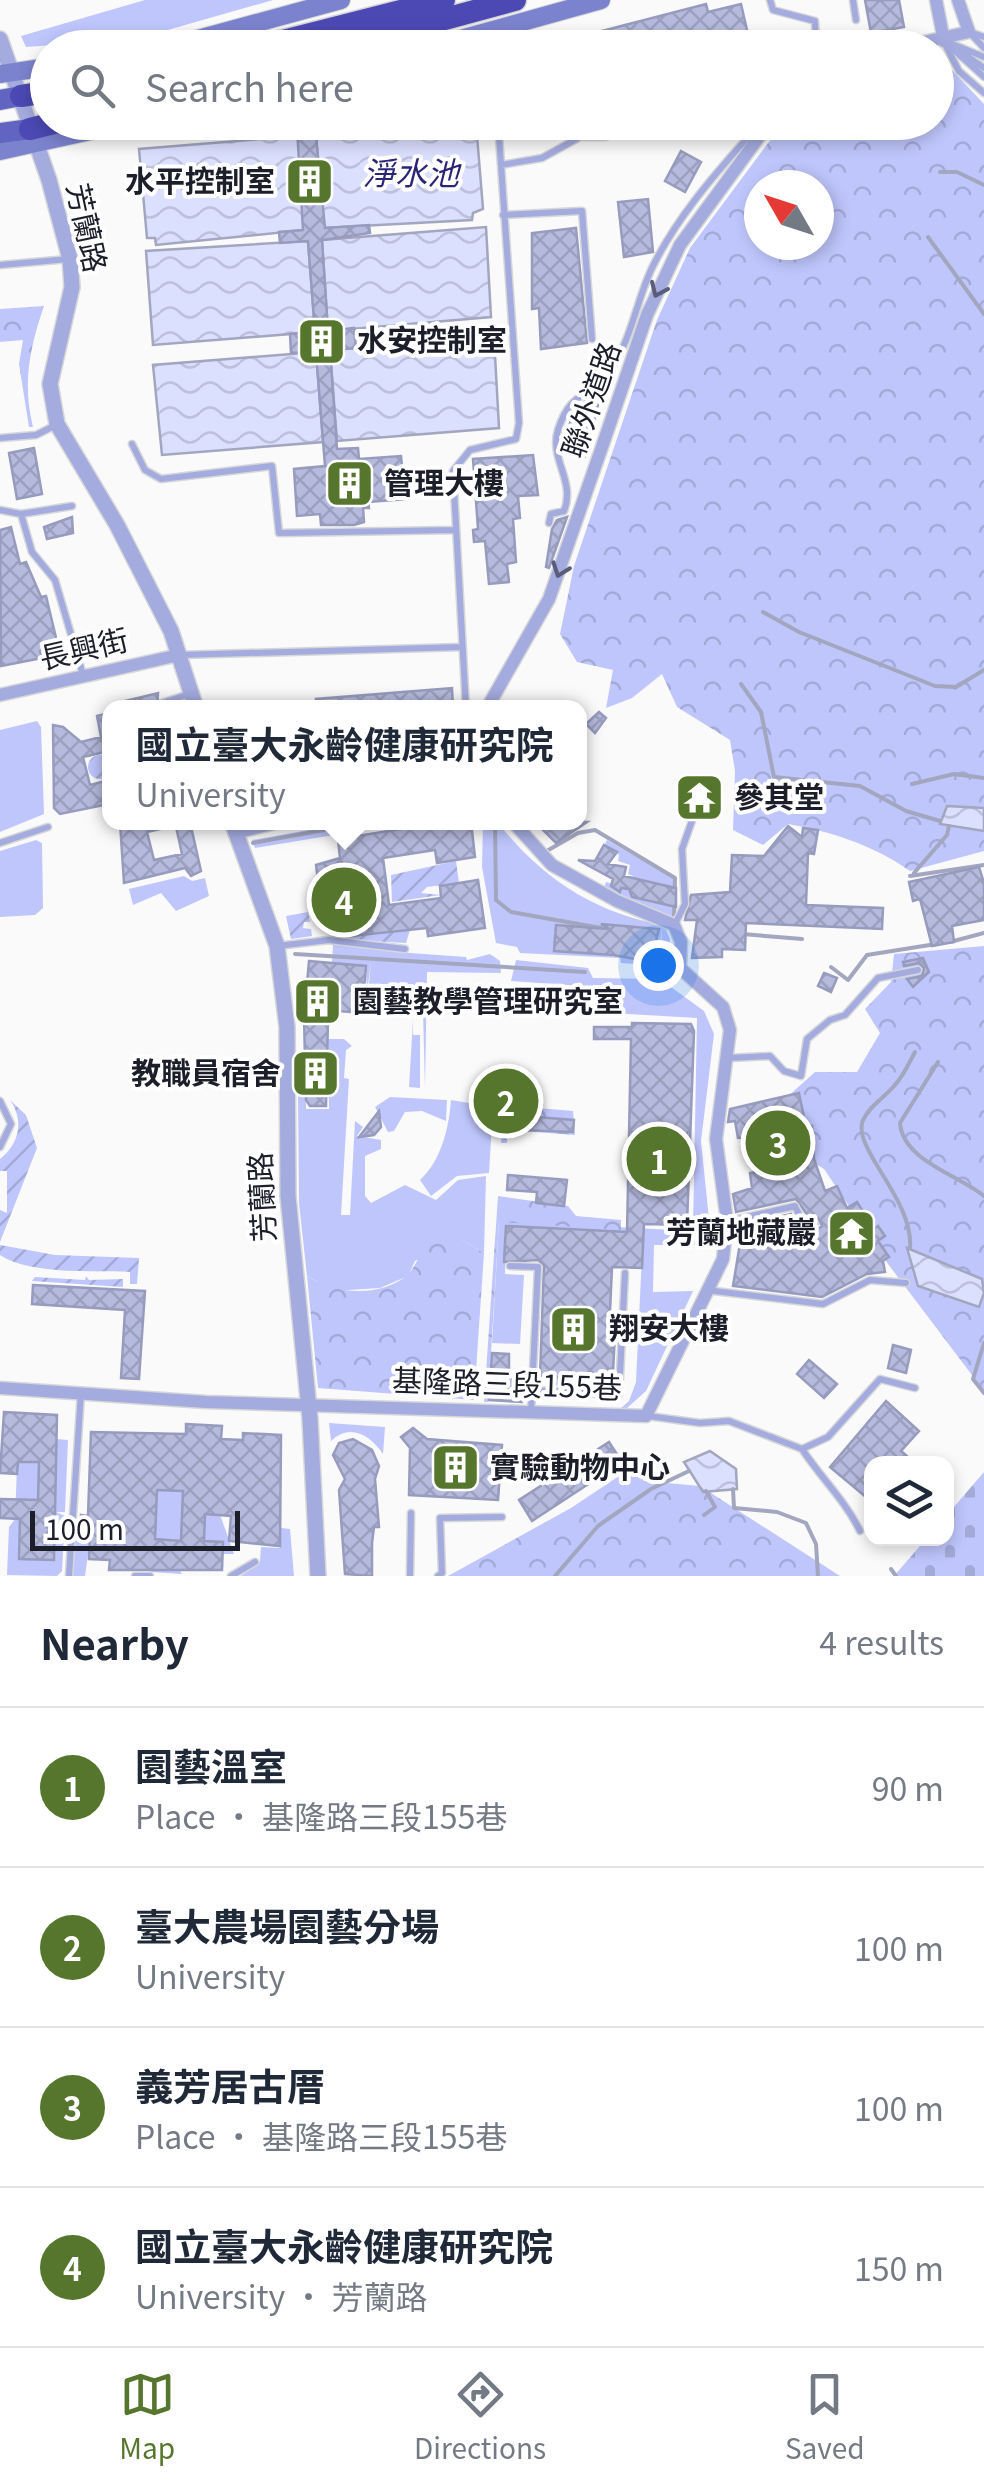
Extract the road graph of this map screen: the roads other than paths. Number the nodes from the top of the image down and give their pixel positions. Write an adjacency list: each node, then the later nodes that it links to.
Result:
1 (341, 0): 10 (main road)
2 (444, 0): 11 (highway)
3 (515, 0): 12 (highway)
4 (601, 0): 13 (main road)
5 (770, 0): 14 (lane)
6 (853, 0): 9 (lane)
7 (936, 0): 15 (street)
8 (958, 0): 16 (street)
9 (856, 20)
10 (230, 30)
11 (326, 30)
12 (404, 30)
13 (493, 30)
14 (815, 30)
15 (942, 30)
16 (979, 33): 18 (street); 21 (lane)
17 (0, 38): 26 (street, 芳蘭路)
18 (954, 38)
19 (954, 44): 23 (lane)
20 (954, 47): 25 (lane)
21 (984, 48)
22 (954, 49): 27 (lane)
23 (984, 57)
24 (954, 61): 28 (lane)
25 (984, 68)
26 (6, 73): 29 (street, 芳蘭路)
27 (984, 77)
28 (984, 93)
29 (11, 98): 30 (street, 芳蘭路)
30 (30, 134)
31 (30, 138): 32 (main road)
32 (1, 139)
33 (33, 140): 40 (street, 芳蘭路)
34 (499, 140): 38 (lane)
35 (575, 140): 38 (lane)
36 (745, 140): 48 (lane)
37 (757, 140): 46 (street, 聯外道路, one-way to 46)
38 (500, 165): 39 (lane)
39 (504, 215): 42 (lane); 54 (lane)
40 (70, 258): 41 (lane); 43 (street, 芳蘭路)
41 (0, 265)
42 (592, 339)
43 (57, 424): 44 (lane); 56 (street, 芳蘭路)
44 (0, 438)
45 (132, 444): 54 (lane)
46 (602, 450): 47 (lane); 61 (street, 聯外道路, one-way to 61, bridge)
47 (593, 482): 48 (lane); 50 (lane)
48 (570, 495): 53 (lane)
49 (72, 506): 52 (lane)
50 (584, 508)
51 (0, 510): 52 (lane)
52 (21, 514): 57 (lane)
53 (550, 523)
54 (454, 530): 55 (lane)
55 (462, 647): 56 (lane); 60 (lane)
56 (179, 655): 57 (street, 長興街); 59 (street, 芳蘭路)
57 (84, 675): 58 (street, 長興街)
58 (0, 696)
59 (193, 700)
60 (465, 700)
61 (492, 700)
62 (691, 811): 67 (lane)
63 (48, 827): 66 (lane)
64 (235, 830): 68 (street, 芳蘭路)
65 (520, 830): 67 (street)
66 (0, 843)
67 (674, 925): 71 (street, 基隆路三段155巷)
68 (278, 946): 69 (lane); 84 (street, 芳蘭路)
69 (405, 949)
70 (918, 970): 71 (lane)
71 (729, 1058): 74 (street, 基隆路三段155巷)
72 (0, 1102): 73 (lane)
73 (0, 1147)
74 (727, 1222): 75 (lane); 79 (street, 基隆路三段155巷)
75 (815, 1224)
76 (510, 1266): 82 (lane)
77 (625, 1273): 82 (lane)
78 (906, 1283): 79 (lane)
79 (705, 1290): 86 (street, 基隆路三段155巷)
80 (0, 1388): 83 (street, 基隆路三段155巷)
81 (915, 1388): 87 (lane)
82 (532, 1390): 85 (lane)
83 (81, 1393): 84 (street, 基隆路三段155巷); 92 (lane)
84 (309, 1404): 85 (street, 基隆路三段155巷); 96 (street, 芳蘭路)
85 (531, 1413): 86 (street, 基隆路三段155巷)
86 (646, 1416): 87 (lane)
87 (802, 1449): 90 (lane)
88 (411, 1513): 97 (lane)
89 (502, 1517): 98 (lane)
90 (860, 1531)
91 (255, 1562): 95 (lane)
92 (69, 1576)
93 (135, 1576): 94 (lane)
94 (150, 1576)
95 (231, 1576)
96 (318, 1576)
97 (410, 1576)
98 (438, 1576)

